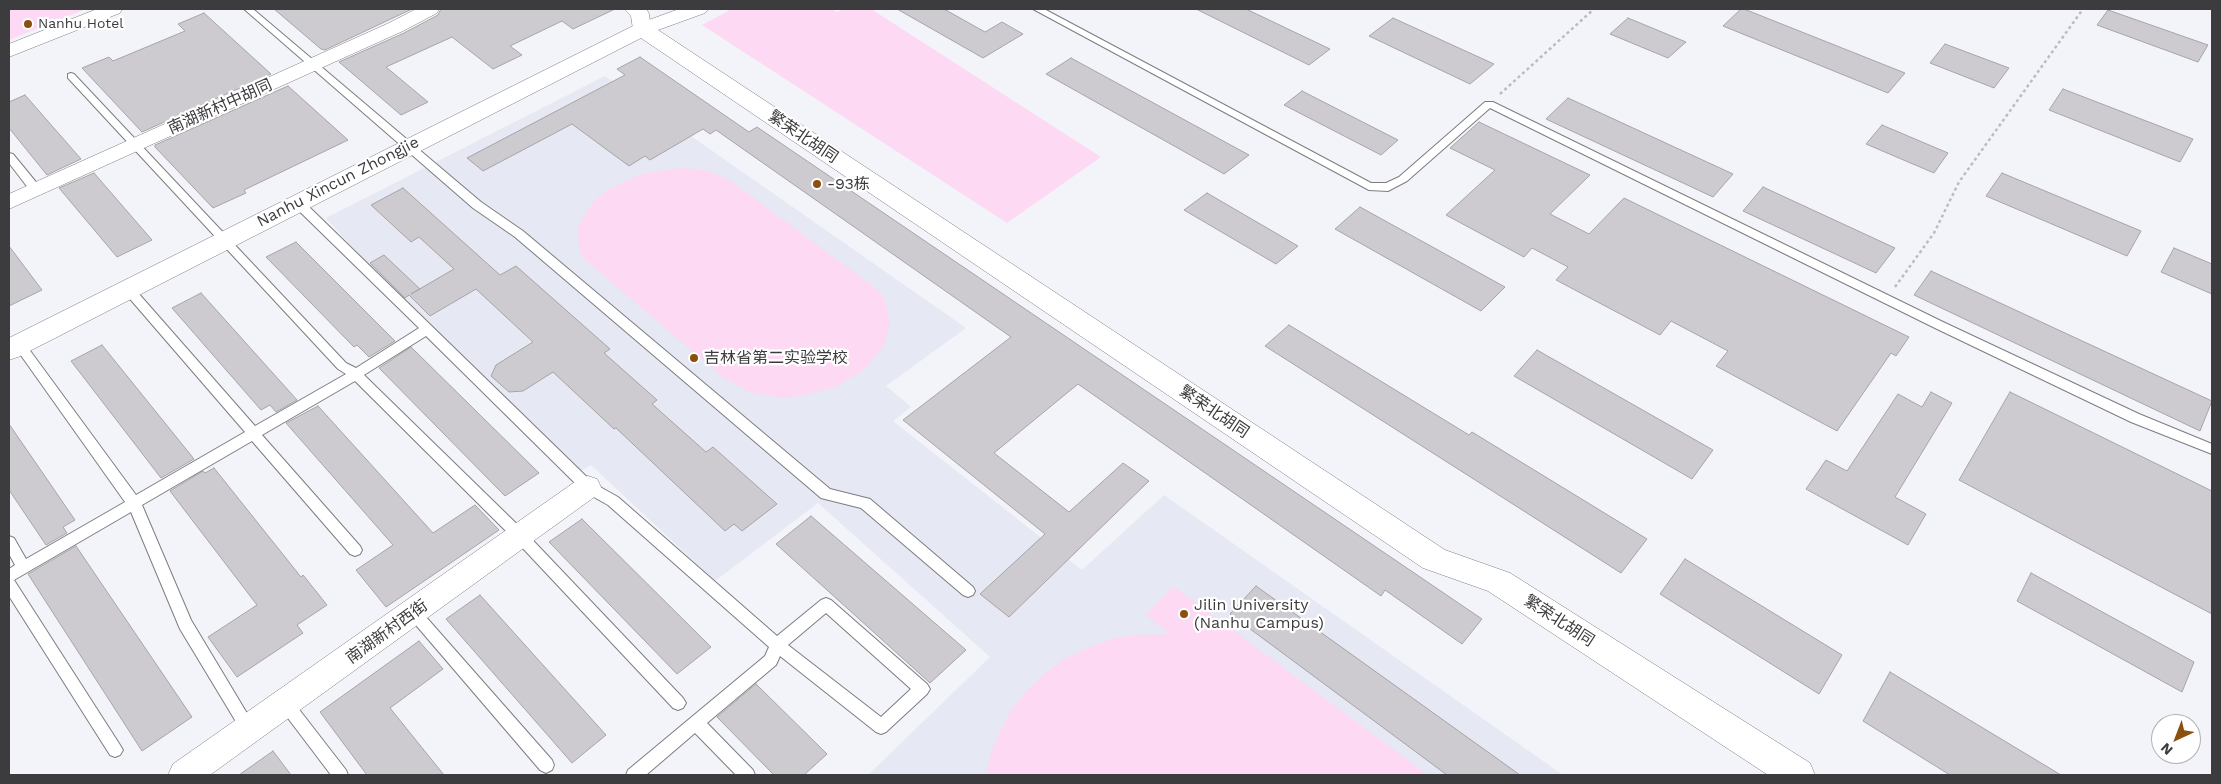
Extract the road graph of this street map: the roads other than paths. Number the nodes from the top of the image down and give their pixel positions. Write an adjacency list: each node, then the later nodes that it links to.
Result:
1 (113, 9): 8 (street)
2 (248, 9): 9 (lane)
3 (430, 9): 9 (street, 南湖新村中胡同)
4 (662, 9): 7 (street, Nanhu Xincun Zhongjie)
5 (698, 9): 7 (street)
6 (1038, 9): 23 (lane)
7 (638, 19): 12 (street, Nanhu Xincun Zhongjie); 45 (street, 繁荣北胡同)
8 (9, 51)
9 (313, 64): 11 (street, 南湖新村中胡同); 12 (lane)
10 (71, 76): 11 (lane)
11 (136, 145): 14 (street, 南湖新村中胡同); 17 (lane)
12 (409, 146): 16 (street, Nanhu Xincun Zhongjie); 32 (lane)
13 (9, 156): 14 (lane)
14 (36, 190): 15 (street, 南湖新村中胡同)
15 (9, 202)
16 (297, 202): 17 (street, Nanhu Xincun Zhongjie); 19 (lane)
17 (224, 239): 18 (street, Nanhu Xincun Zhongjie); 21 (lane)
18 (128, 289): 20 (street, Nanhu Xincun Zhongjie); 22 (lane)
19 (426, 329): 21 (lane); 24 (lane)
20 (14, 347): 25 (lane)
21 (356, 374): 22 (lane); 26 (lane)
22 (254, 433): 25 (lane); 28 (lane)
23 (2212, 449)
24 (588, 487): 26 (street, 南湖新村西街); 34 (lane)
25 (134, 503): 29 (lane); 38 (lane)
26 (520, 536): 33 (street, 南湖新村西街); 35 (lane)
27 (9, 542): 29 (lane)
28 (355, 550)
29 (24, 567): 30 (lane)
30 (9, 576)
31 (9, 584): 39 (lane)
32 (968, 591)
33 (414, 613): 36 (street, 南湖新村西街); 40 (lane)
34 (778, 645): 34 (lane); 37 (lane)
35 (678, 703)
36 (286, 704): 38 (street, 南湖新村西街); 42 (lane)
37 (696, 723): 43 (lane); 44 (lane)
38 (249, 730): 41 (street, 南湖新村西街)
39 (115, 750)
40 (546, 765)
41 (196, 772)
42 (340, 775)
43 (634, 775)
44 (747, 775)
45 (1798, 775)

